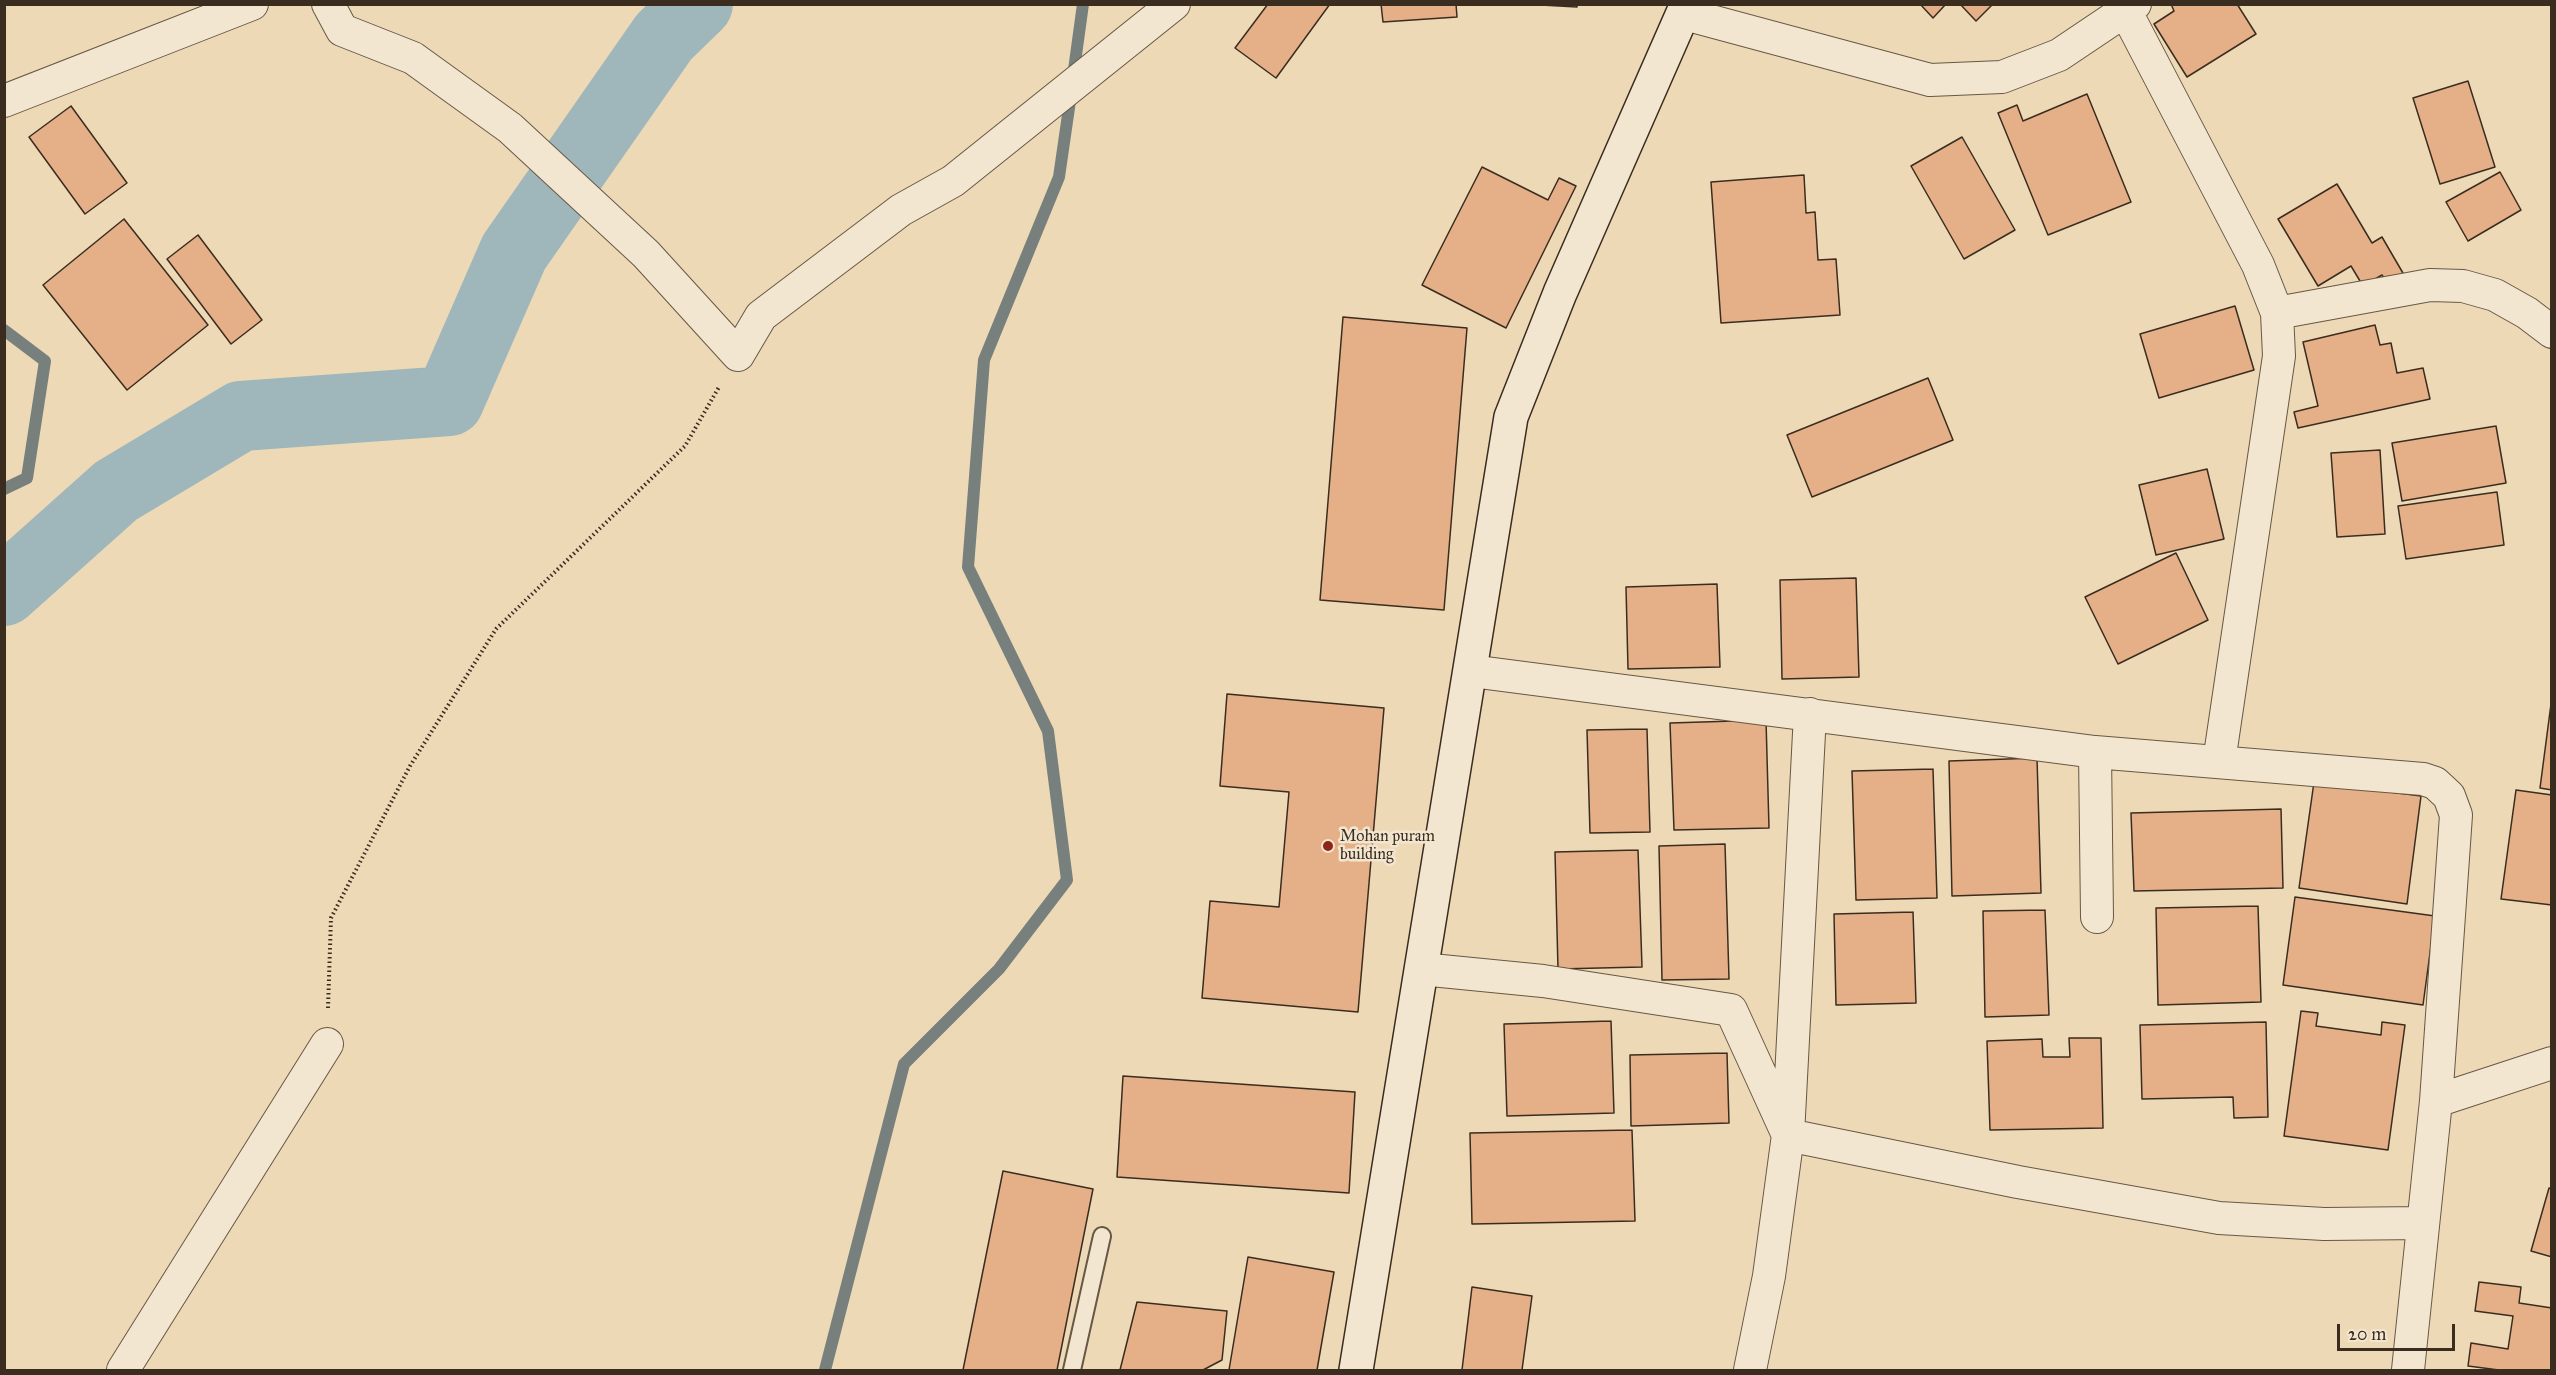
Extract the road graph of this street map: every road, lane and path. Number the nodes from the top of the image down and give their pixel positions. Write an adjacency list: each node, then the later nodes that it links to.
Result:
1 (252, 4): 6 (street)
2 (328, 4): 9 (street)
3 (1174, 4): 9 (street)
4 (2130, 8): 5 (street); 7 (street)
5 (1686, 9): 10 (street)
6 (4, 101)
7 (2277, 314): 8 (street); 13 (street)
8 (2552, 332)
9 (738, 355): 16 (path)
10 (1471, 671): 11 (street); 15 (street)
11 (1810, 714): 12 (street); 19 (street)
12 (2095, 752): 13 (street); 14 (street)
13 (2219, 762): 18 (street)
14 (2097, 917)
15 (1421, 969): 19 (street); 24 (street)
16 (327, 1044): 22 (street)
17 (2552, 1062): 18 (street)
18 (2436, 1101): 20 (street)
19 (1788, 1135): 20 (street); 25 (street)
20 (2422, 1223): 26 (street)
21 (1102, 1236): 23 (lane)
22 (123, 1371)
23 (1072, 1371)
24 (1356, 1371)
25 (1750, 1371)
26 (2408, 1371)

